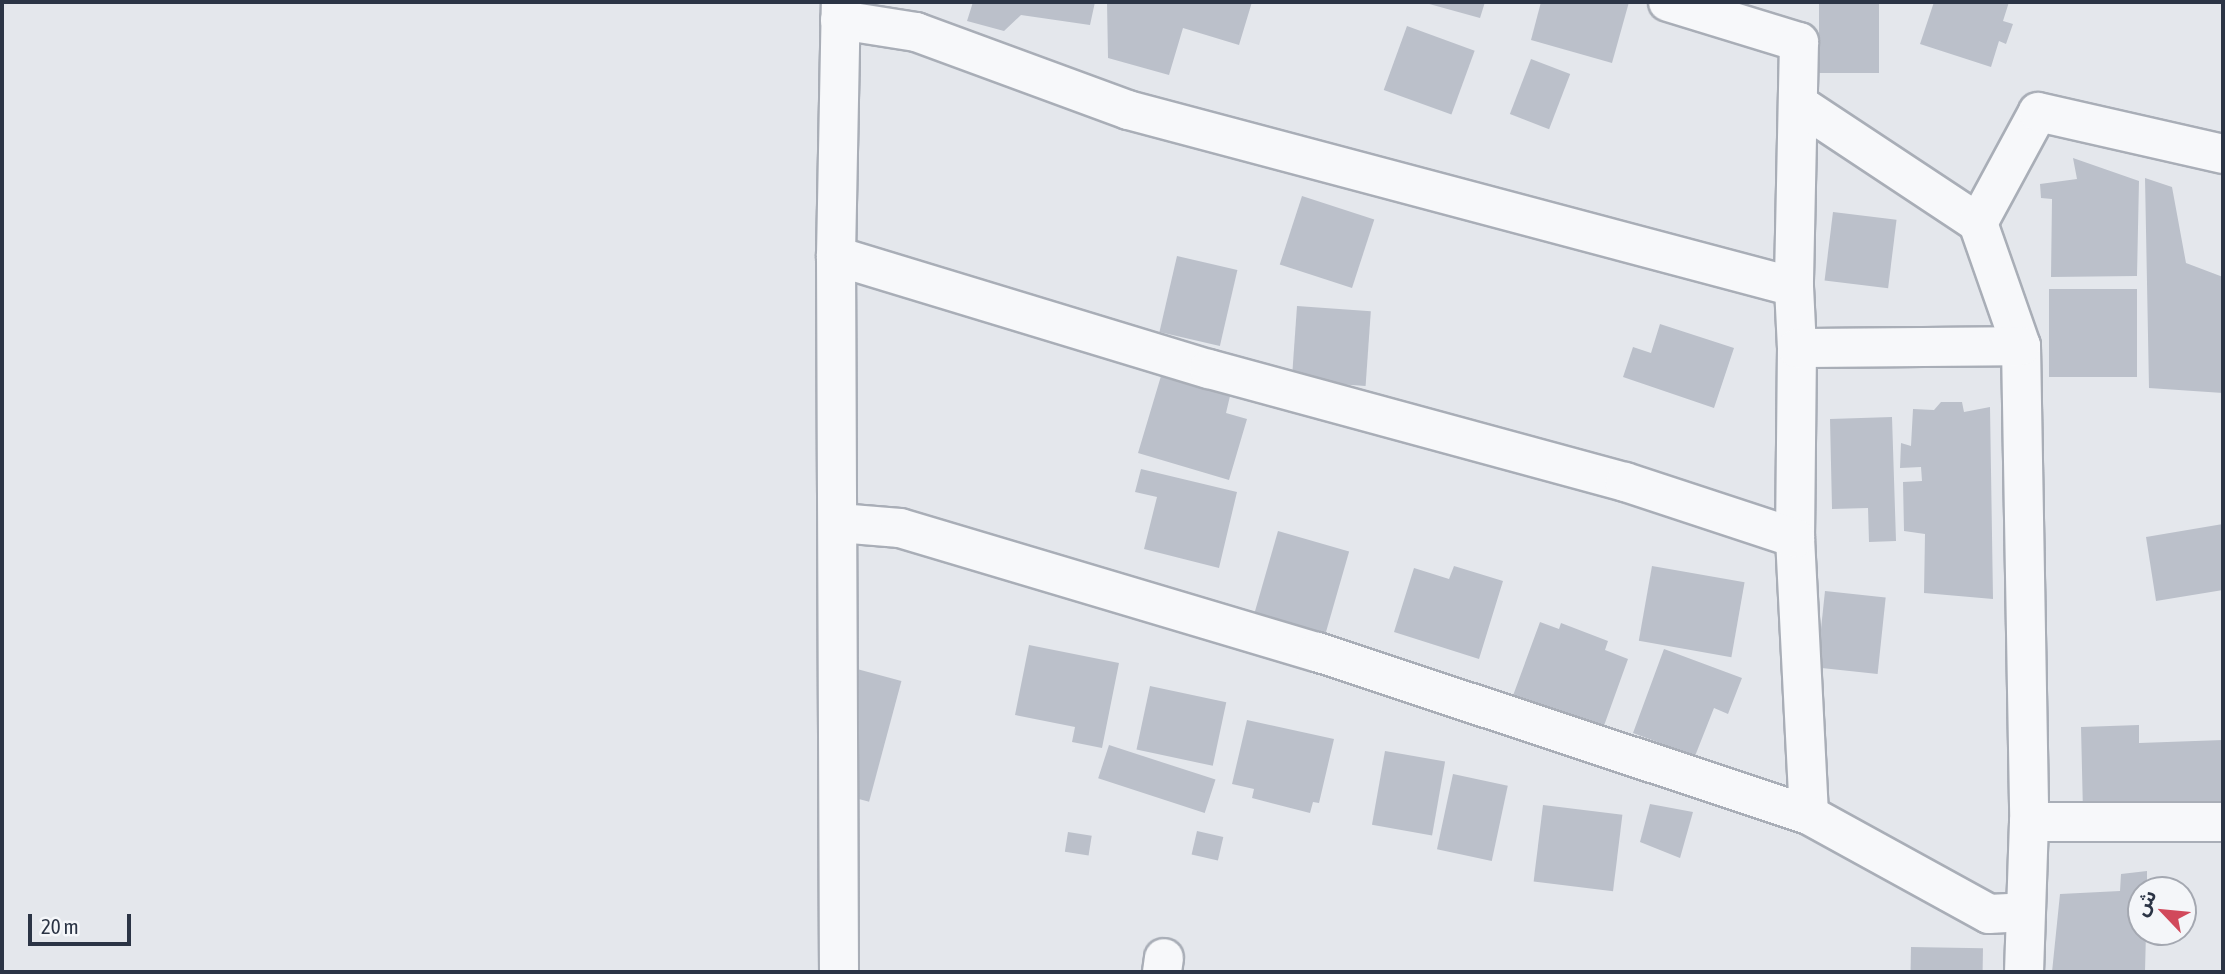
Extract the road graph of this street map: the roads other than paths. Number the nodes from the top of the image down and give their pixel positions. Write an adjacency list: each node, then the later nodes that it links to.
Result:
1 (1668, 2): 3 (street)
2 (841, 11): 6 (street); 7 (street)
3 (1800, 105): 5 (street); 7 (street)
4 (2223, 154): 5 (street)
5 (1978, 223): 8 (street)
6 (836, 256): 10 (street); 11 (street)
7 (1794, 287): 9 (street)
8 (2021, 346): 9 (street); 13 (street)
9 (1797, 348): 11 (street)
10 (839, 523): 12 (street); 16 (street)
11 (1795, 538): 12 (street)
12 (1809, 815): 15 (street)
13 (2029, 822): 14 (street); 15 (street)
14 (2223, 822)
15 (2025, 912): 17 (street)
16 (839, 972)
17 (2024, 972)

